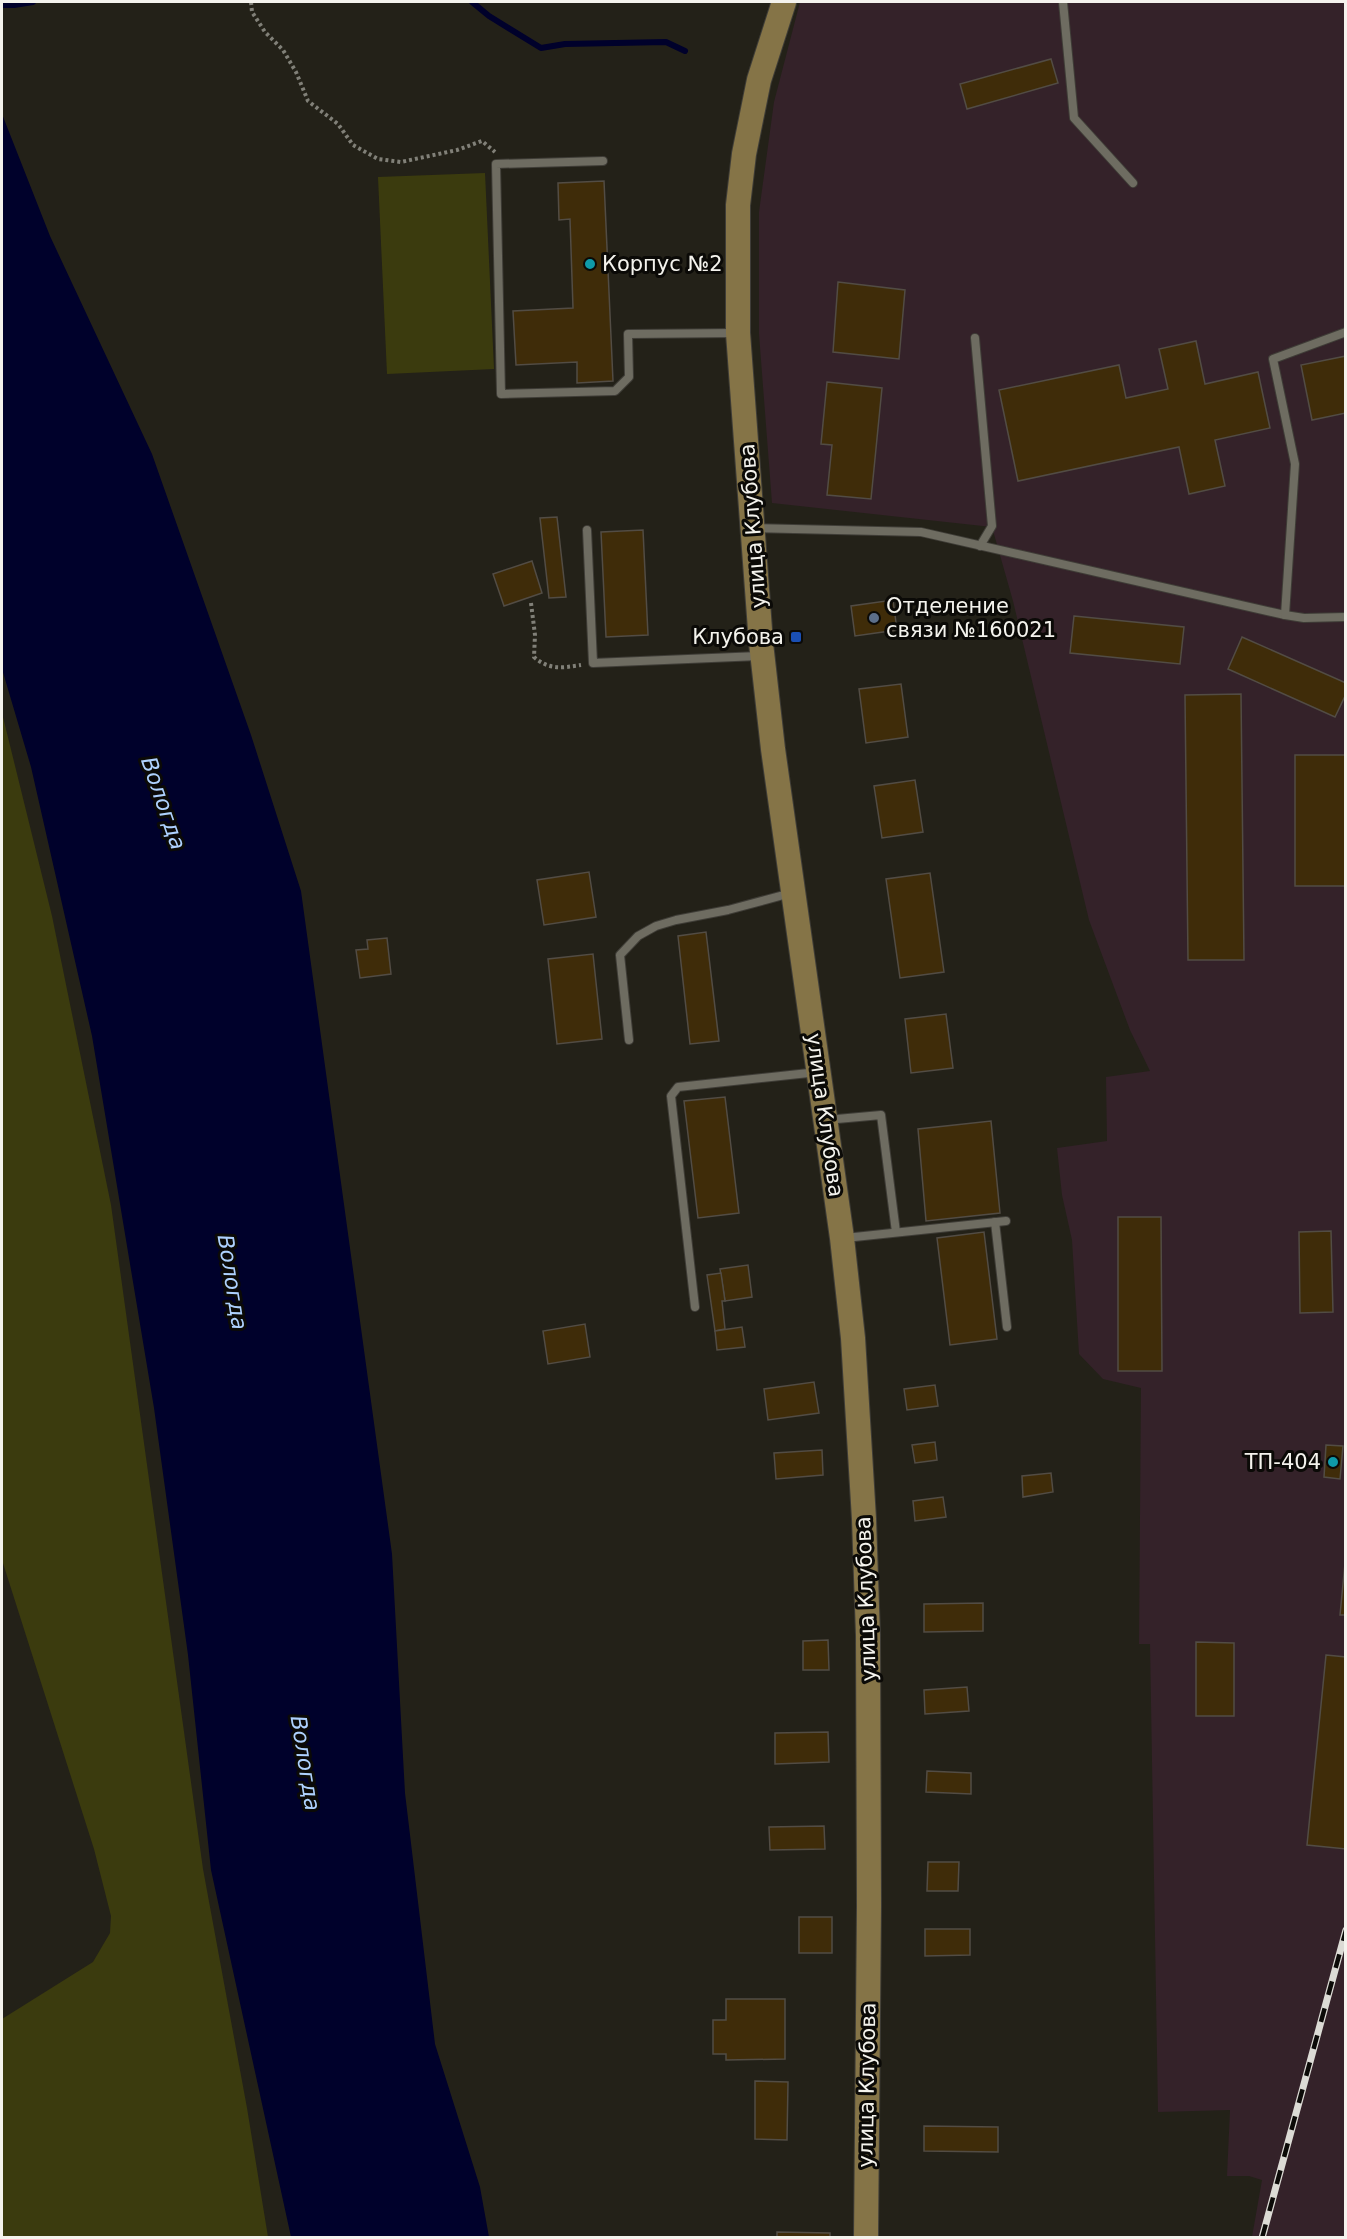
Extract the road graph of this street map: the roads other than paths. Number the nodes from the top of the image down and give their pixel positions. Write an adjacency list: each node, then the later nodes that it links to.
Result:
1 (784, 2): 6 (main road, улица Клубова)
2 (1063, 2): 4 (lane)
3 (603, 161): 6 (lane)
4 (1133, 183)
5 (1346, 332): 11 (lane)
6 (738, 333): 8 (main road, улица Клубова)
7 (975, 338): 10 (lane)
8 (753, 528): 10 (lane); 13 (main road, улица Клубова)
9 (587, 530): 13 (lane)
10 (980, 546): 11 (lane)
11 (1285, 615): 12 (lane)
12 (1346, 617)
13 (763, 656): 14 (main road, улица Клубова)
14 (794, 892): 15 (lane); 16 (main road, улица Клубова)
15 (629, 1040)
16 (819, 1072): 17 (main road, улица Клубова); 22 (lane)
17 (825, 1120): 20 (lane); 21 (main road, улица Клубова)
18 (1006, 1221): 19 (lane)
19 (994, 1222): 20 (lane); 23 (lane)
20 (896, 1232): 21 (lane)
21 (842, 1238): 24 (main road, улица Клубова)
22 (695, 1307)
23 (1007, 1327)
24 (866, 2238)

